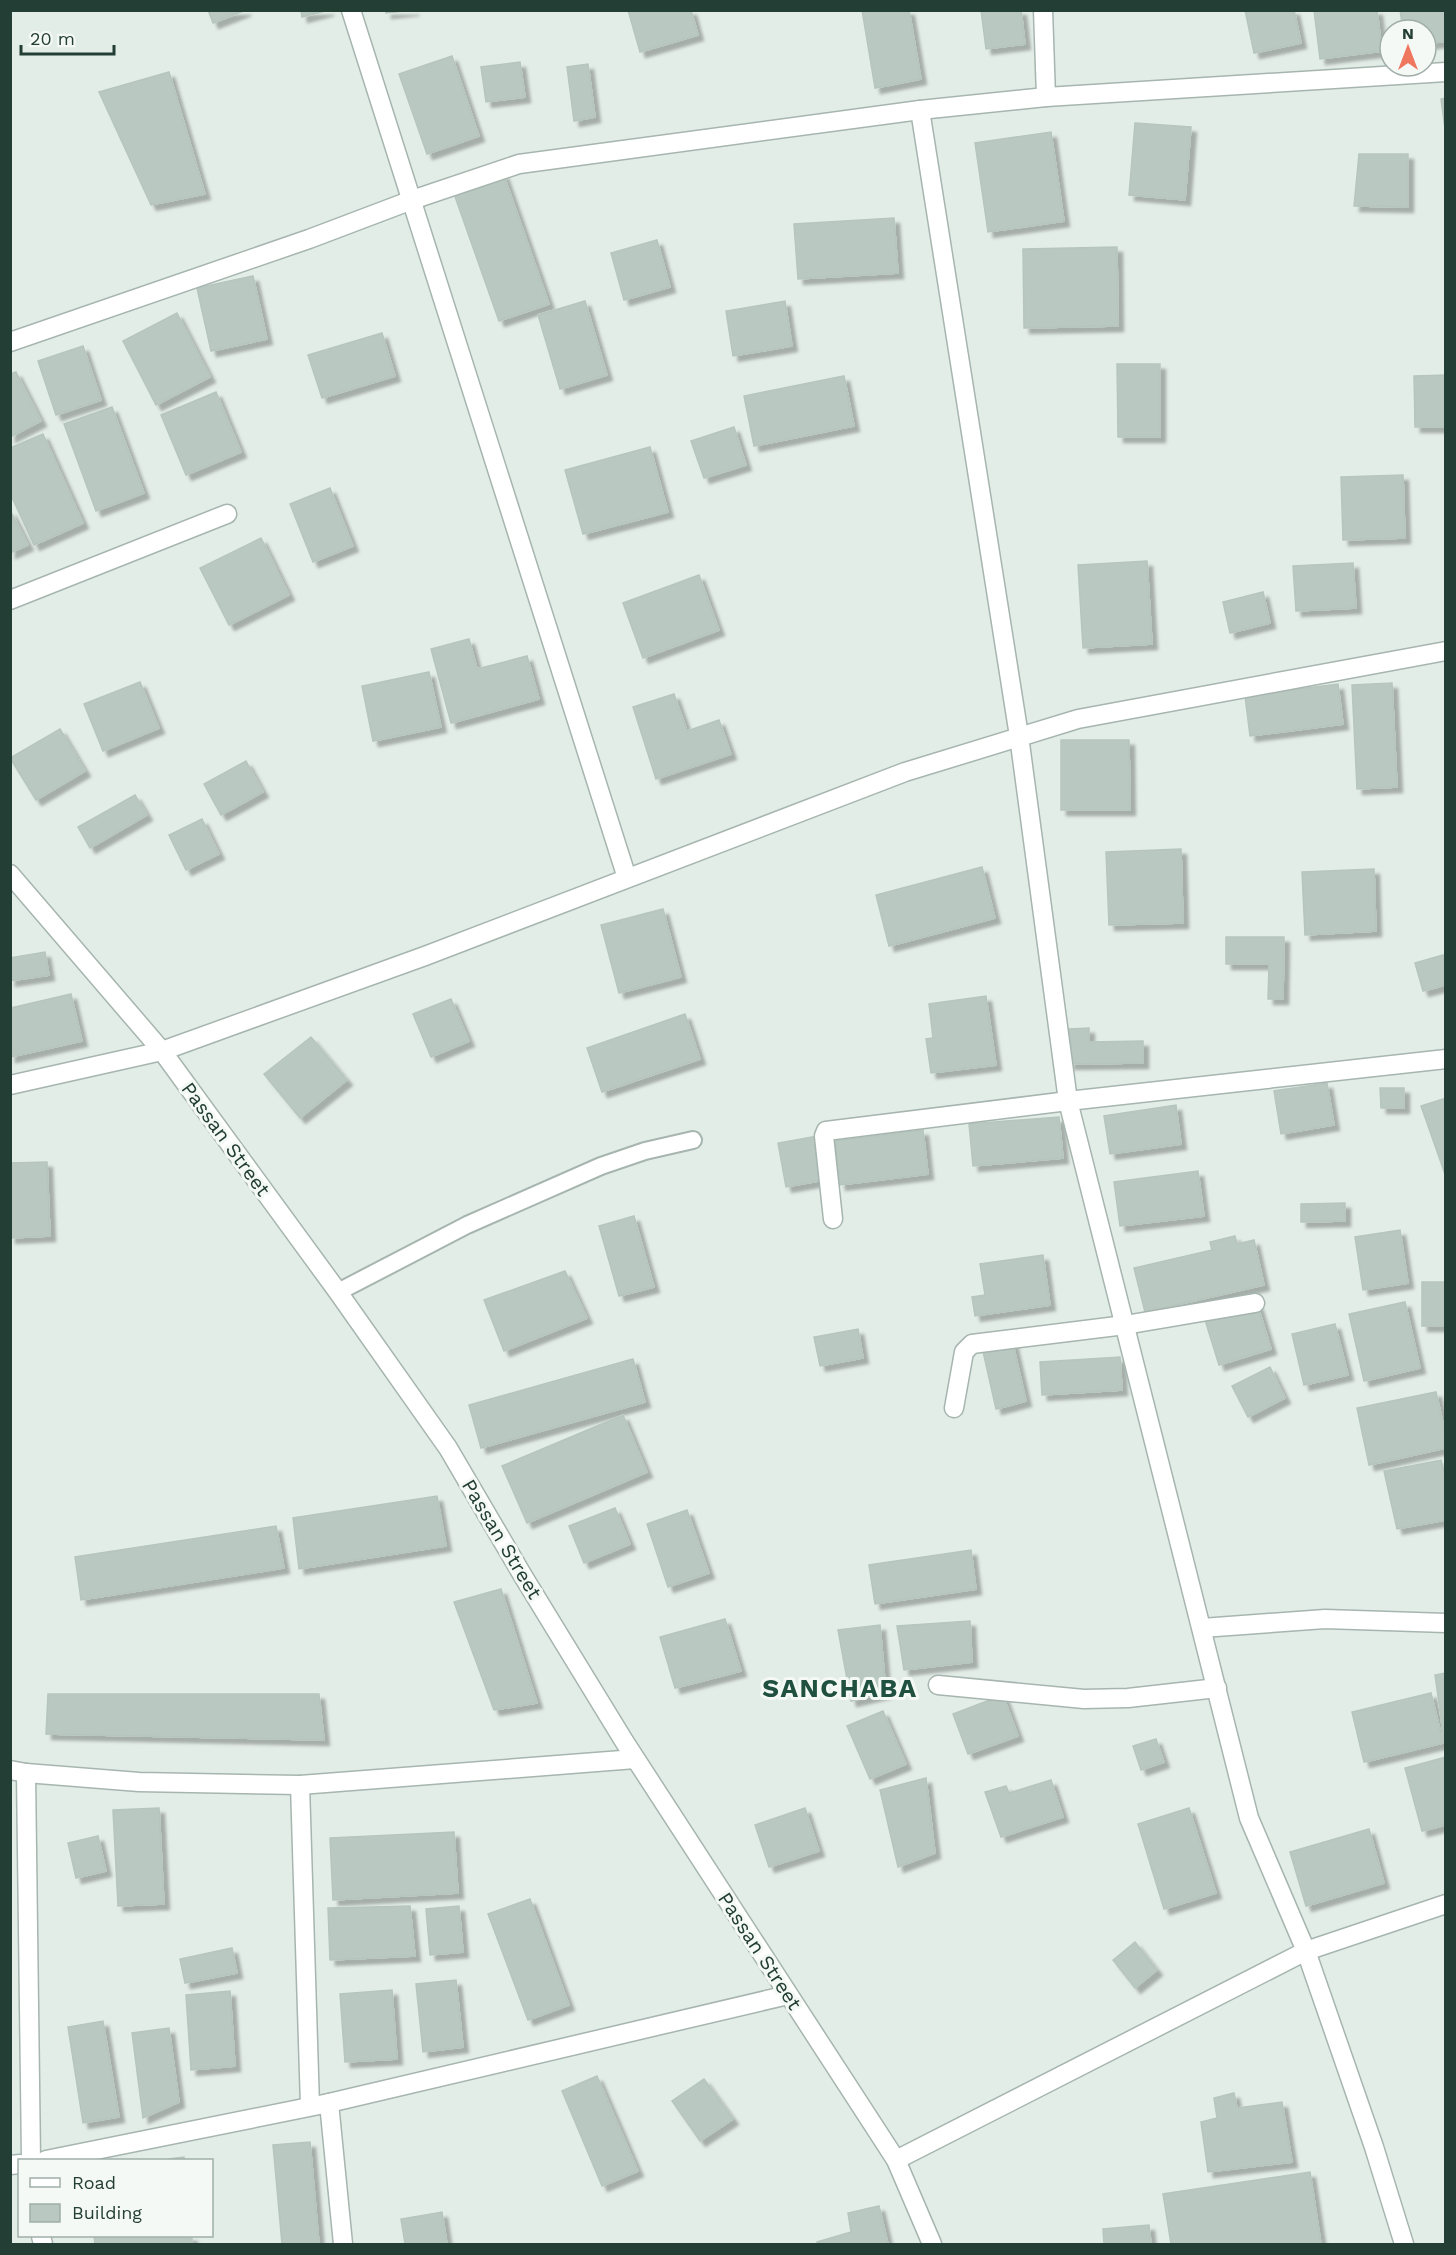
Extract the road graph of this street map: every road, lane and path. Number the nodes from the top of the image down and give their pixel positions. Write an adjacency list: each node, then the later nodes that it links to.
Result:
1 (351, 10): 6 (street)
2 (1043, 10): 4 (street)
3 (1446, 72): 4 (street)
4 (1046, 98): 5 (street)
5 (920, 110): 6 (street); 11 (street)
6 (412, 200): 7 (street); 13 (street)
7 (10, 342)
8 (227, 514): 9 (street)
9 (10, 600)
10 (1446, 651): 11 (street)
11 (1019, 736): 13 (street); 17 (street)
12 (10, 874): 14 (street, Passan Street)
13 (627, 878): 14 (street)
14 (162, 1051): 16 (street); 20 (street, Passan Street)
15 (1446, 1059): 17 (street)
16 (10, 1085)
17 (1068, 1101): 19 (street); 22 (street)
18 (693, 1140): 20 (lane)
19 (833, 1219)
20 (338, 1292): 28 (street, Passan Street)
21 (1255, 1303): 22 (street)
22 (1125, 1325): 23 (street); 25 (street)
23 (954, 1408)
24 (1446, 1623): 25 (street)
25 (1202, 1628): 27 (street)
26 (938, 1686): 27 (street)
27 (1217, 1688): 32 (street)
28 (635, 1759): 30 (street); 33 (street, Passan Street)
29 (18, 1772): 30 (street); 36 (street)
30 (300, 1785): 35 (street)
31 (1446, 1904): 32 (street)
32 (1306, 1952): 38 (street); 41 (street)
33 (788, 1995): 34 (street); 38 (street, Passan Street)
34 (329, 2103): 35 (street); 39 (street)
35 (310, 2106): 37 (street)
36 (31, 2159)
37 (51, 2159)
38 (897, 2160): 40 (street, Passan Street)
39 (343, 2244)
40 (932, 2244)
41 (1404, 2244)

